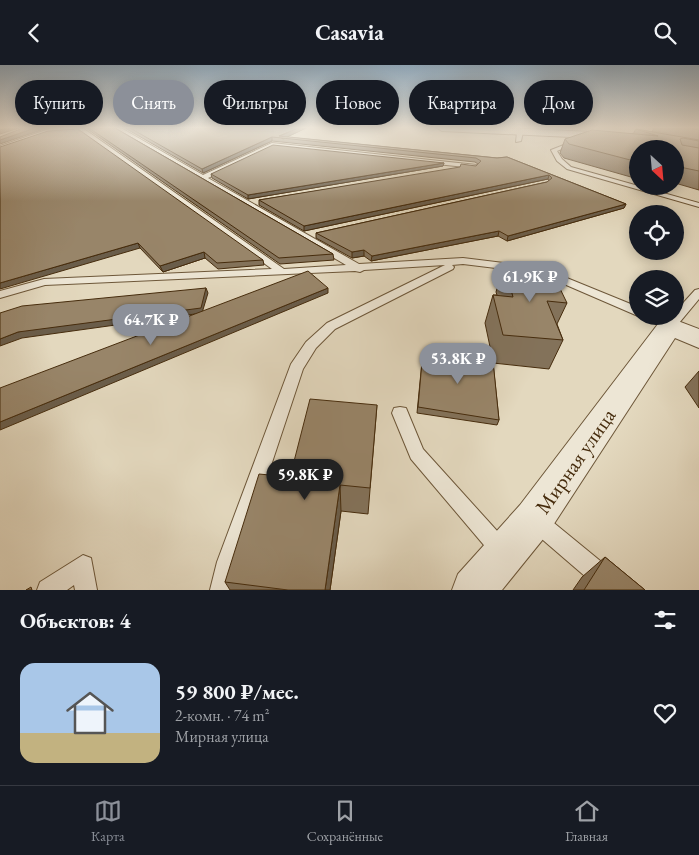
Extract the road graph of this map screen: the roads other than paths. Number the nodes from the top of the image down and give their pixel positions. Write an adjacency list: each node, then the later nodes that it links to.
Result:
1 (114, 152): 13 (lane)
2 (160, 152): 7 (lane)
3 (256, 152): 7 (lane)
4 (348, 152): 6 (lane)
5 (555, 152): 8 (lane)
6 (437, 172)
7 (204, 177): 10 (lane)
8 (699, 205)
9 (321, 232): 10 (lane)
10 (302, 236): 12 (lane)
11 (463, 261): 12 (lane); 16 (lane); 23 (lane)
12 (360, 269): 13 (lane)
13 (282, 272): 15 (lane)
14 (699, 293): 17 (lane)
15 (0, 295)
16 (629, 308)
17 (672, 327): 19 (street, Мирная улица)
18 (400, 413): 20 (lane)
19 (534, 519): 20 (street, Мирная улица); 25 (lane)
20 (504, 554): 24 (street, Мирная улица)
21 (48, 590): 22 (lane)
22 (86, 590)
23 (222, 590)
24 (474, 590)
25 (618, 590)

